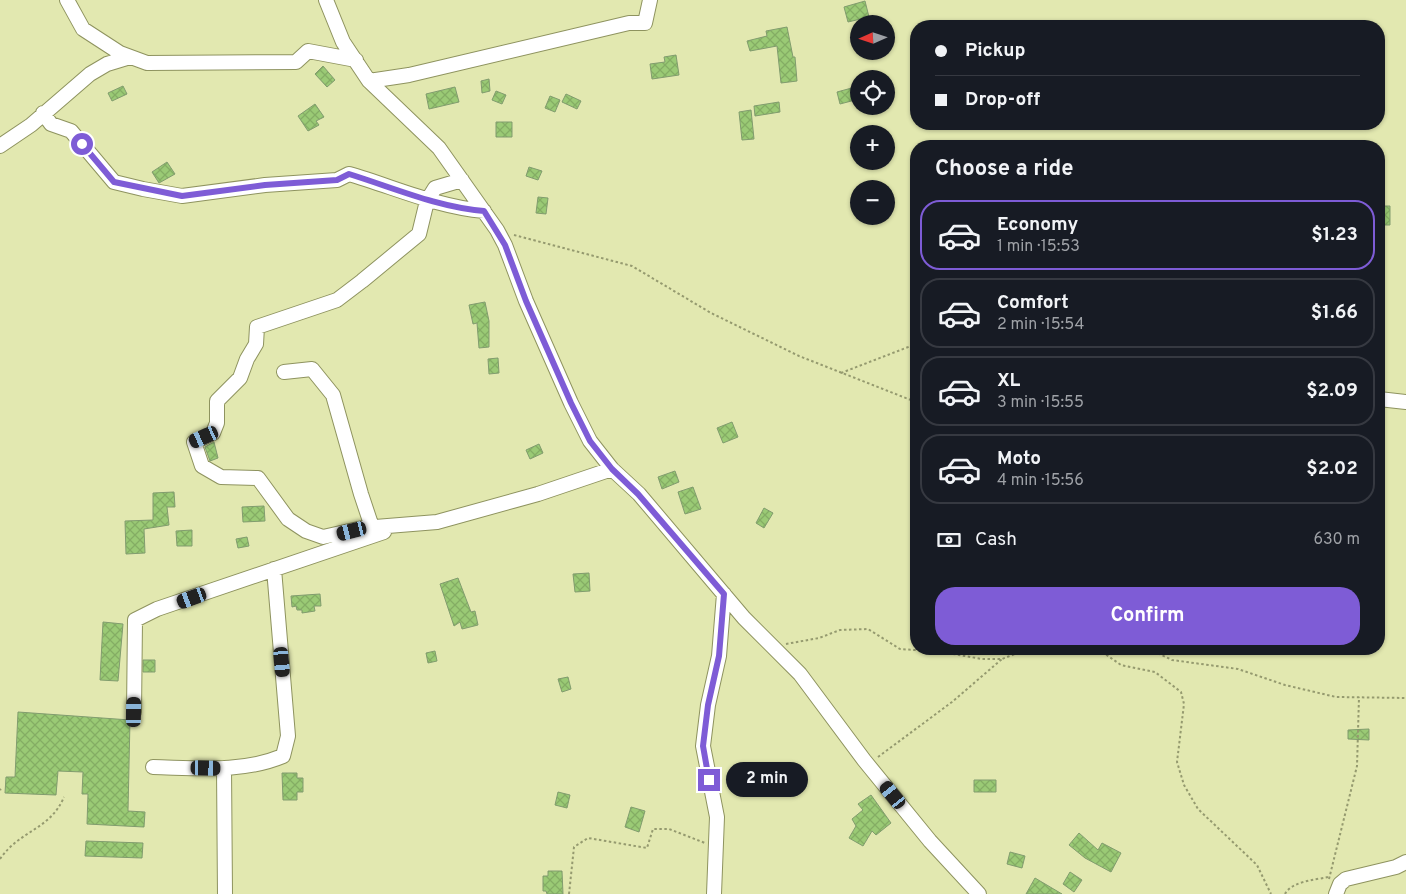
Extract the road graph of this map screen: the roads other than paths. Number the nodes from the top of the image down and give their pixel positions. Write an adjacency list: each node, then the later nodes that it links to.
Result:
1 (67, 0): 4 (street)
2 (326, 0): 5 (street)
3 (650, 0): 6 (street)
4 (130, 57): 5 (street); 7 (street)
5 (356, 60): 6 (street)
6 (369, 81): 9 (street)
7 (43, 114): 8 (street); 10 (street)
8 (0, 146)
9 (462, 180): 10 (street); 11 (street)
10 (427, 201): 11 (street); 17 (street)
11 (484, 211): 15 (street)
12 (284, 372): 17 (street)
13 (1385, 400): 14 (street)
14 (1406, 402)
15 (612, 469): 16 (street); 19 (street)
16 (390, 526): 17 (street); 18 (street)
17 (372, 527)
18 (274, 569): 20 (street); 22 (street)
19 (724, 594): 26 (street); 27 (street)
20 (134, 712)
21 (153, 767): 22 (street)
22 (224, 768): 25 (street)
23 (1406, 862): 24 (street)
24 (1336, 893)
25 (225, 894)
26 (714, 894)
27 (979, 894)

